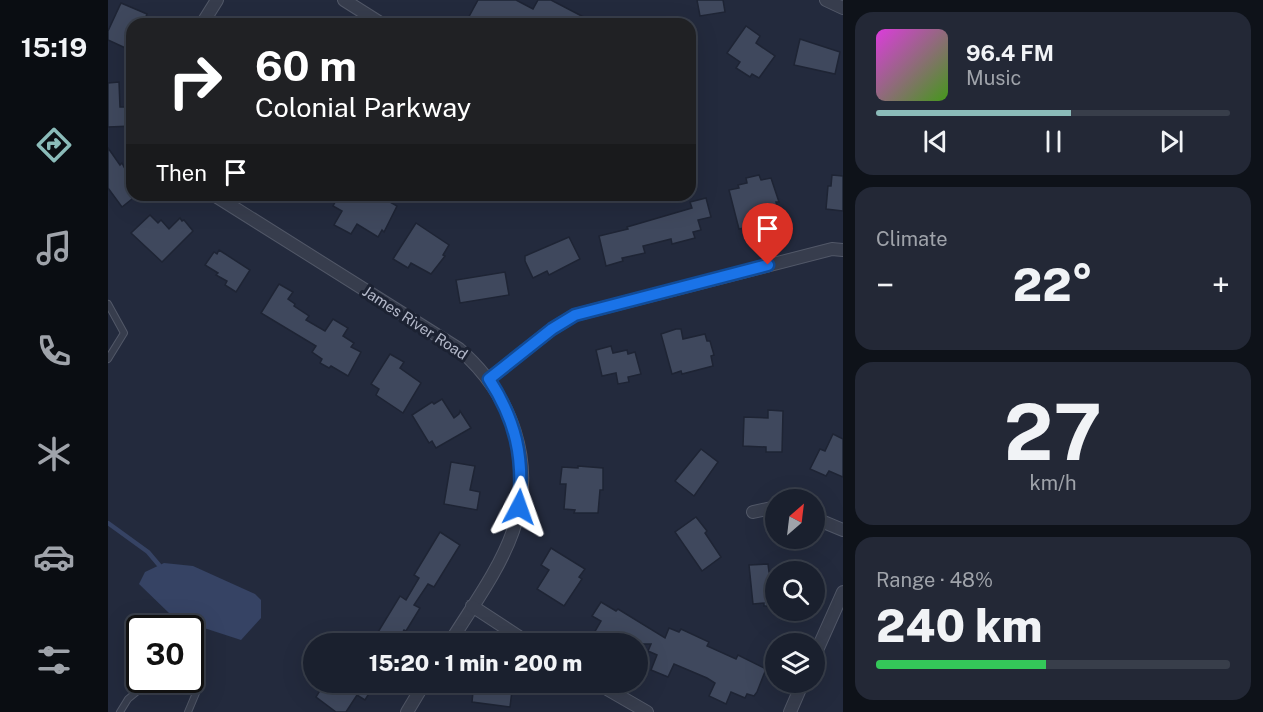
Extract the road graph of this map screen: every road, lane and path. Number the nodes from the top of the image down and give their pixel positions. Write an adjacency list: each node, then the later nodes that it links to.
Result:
1 (217, 0): 5 (street)
2 (344, 0): 6 (street)
3 (826, 0): 4 (street)
4 (843, 8)
5 (206, 18)
6 (372, 18)
7 (224, 201): 11 (street, James River Road)
8 (843, 250): 11 (street)
9 (108, 304): 10 (lane)
10 (108, 358)
11 (489, 379): 17 (street, James River Road)
12 (765, 509): 13 (street)
13 (753, 512)
14 (825, 523): 15 (street)
15 (843, 530)
16 (843, 592): 20 (street)
17 (472, 606): 18 (street, James River Road); 19 (street)
18 (456, 633)
19 (513, 633)
20 (825, 633)
21 (135, 693): 26 (lane)
22 (196, 693): 27 (lane)
23 (418, 693): 28 (street)
24 (614, 693): 29 (street)
25 (798, 693): 30 (street)
26 (120, 712)
27 (188, 712)
28 (407, 712)
29 (647, 712)
30 (790, 712)

